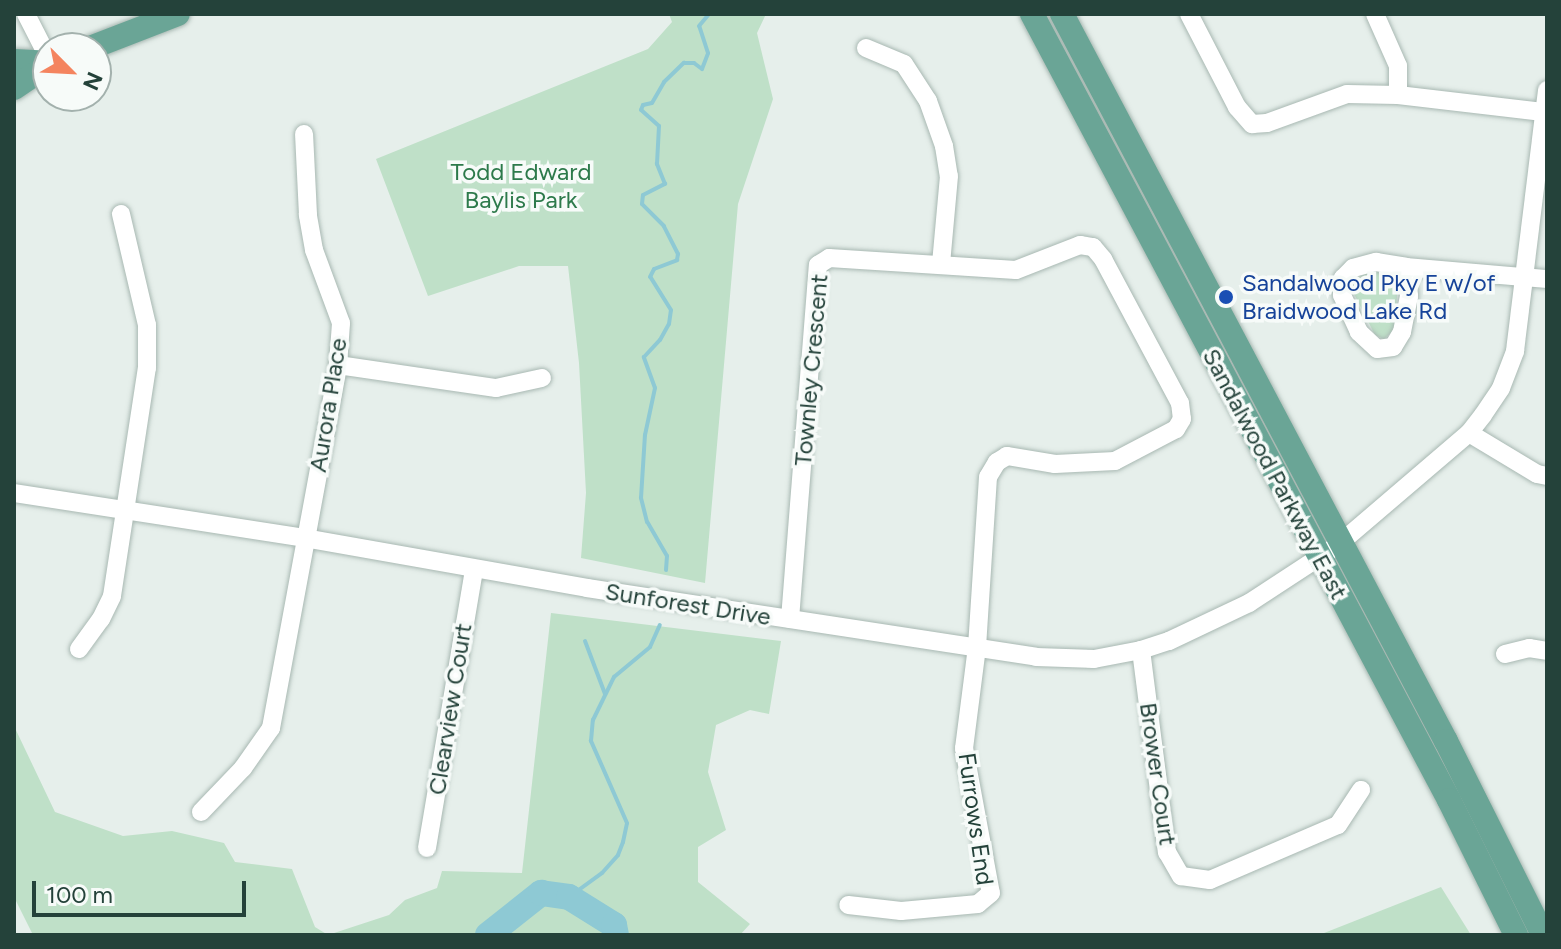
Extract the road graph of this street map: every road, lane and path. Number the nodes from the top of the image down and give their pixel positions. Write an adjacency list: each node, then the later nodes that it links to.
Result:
1 (178, 14): 6 (main road)
2 (1032, 14): 26 (main road, Sandalwood Parkway East)
3 (1062, 14): 26 (main road, Sandalwood Parkway East)
4 (1189, 14): 11 (street)
5 (1375, 14): 11 (street)
6 (112, 40)
7 (866, 48): 15 (street)
8 (32, 74): 9 (main road)
9 (14, 88)
10 (1547, 90): 12 (street, Sunforest Drive)
11 (1398, 95): 12 (street)
12 (1543, 112): 17 (street, Sunforest Drive)
13 (304, 134): 19 (street, Aurora Place)
14 (121, 214): 24 (street)
15 (941, 264): 28 (street, Townley Crescent); 29 (street, Townley Crescent)
16 (1406, 267): 16 (street); 17 (street)
17 (1526, 276): 18 (street); 21 (street, Sunforest Drive)
18 (1547, 279)
19 (338, 365): 20 (street); 25 (street, Aurora Place)
20 (542, 378)
21 (1469, 433): 22 (street); 26 (street, Sunforest Drive)
22 (1547, 476)
23 (14, 493): 24 (street, Sunforest Drive)
24 (125, 512): 25 (street, Sunforest Drive); 30 (street)
25 (304, 538): 27 (street, Sunforest Drive); 35 (street, Aurora Place)
26 (1330, 551): 31 (street, Sunforest Drive); 38 (main road, Sandalwood Parkway East); 39 (main road, Sandalwood Parkway East)
27 (474, 570): 28 (street, Sunforest Drive); 36 (street, Clearview Court)
28 (790, 619): 29 (street, Sunforest Drive)
29 (977, 647): 31 (street, Sunforest Drive); 37 (street, Furrows End)
30 (79, 649)
31 (1141, 650): 34 (street, Brower Court)
32 (1547, 651): 33 (street)
33 (1505, 654)
34 (1361, 790)
35 (201, 812)
36 (427, 848)
37 (848, 905)
38 (1516, 935)
39 (1543, 935)

